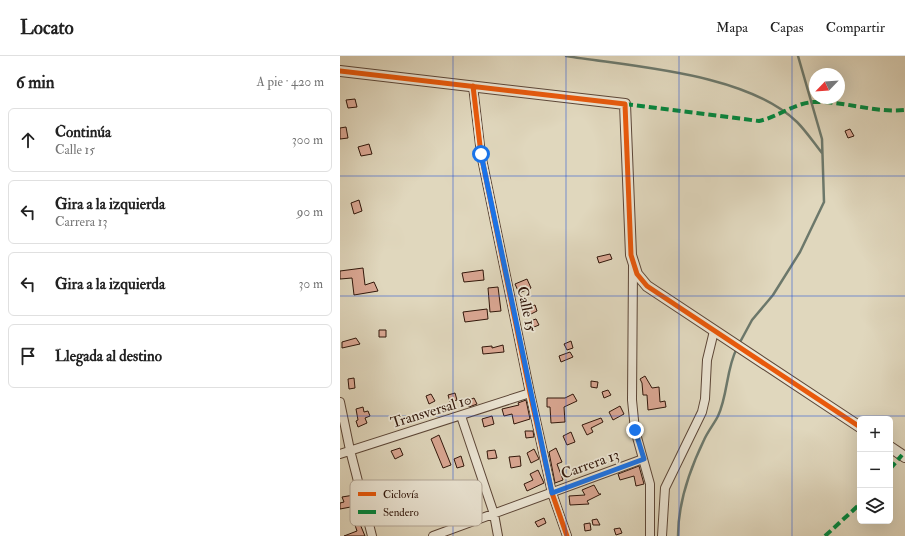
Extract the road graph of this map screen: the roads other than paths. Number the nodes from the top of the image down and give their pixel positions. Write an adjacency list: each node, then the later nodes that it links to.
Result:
1 (340, 71): 2 (street)
2 (472, 86): 3 (street); 5 (street, Calle 15)
3 (633, 262): 4 (street); 13 (street)
4 (714, 331): 8 (street); 25 (street)
5 (530, 393): 7 (street, Transversal 10); 15 (street, Calle 15)
6 (340, 402): 10 (street)
7 (461, 416): 10 (street, Transversal 10); 16 (street)
8 (857, 426)
9 (893, 449): 12 (street)
10 (350, 450): 11 (street, Transversal 10); 14 (street)
11 (340, 454)
12 (905, 457)
13 (644, 459): 15 (street, Carrera 13); 24 (street)
14 (358, 480)
15 (552, 493): 16 (street, Carrera 13); 23 (street, Calle 15)
16 (494, 514): 17 (street, Carrera 13); 22 (street)
17 (482, 518)
18 (369, 526): 20 (street)
19 (461, 526): 21 (street, Carrera 13)
20 (372, 536)
21 (433, 536)
22 (498, 536)
23 (567, 536)
24 (650, 536)
25 (662, 536)

